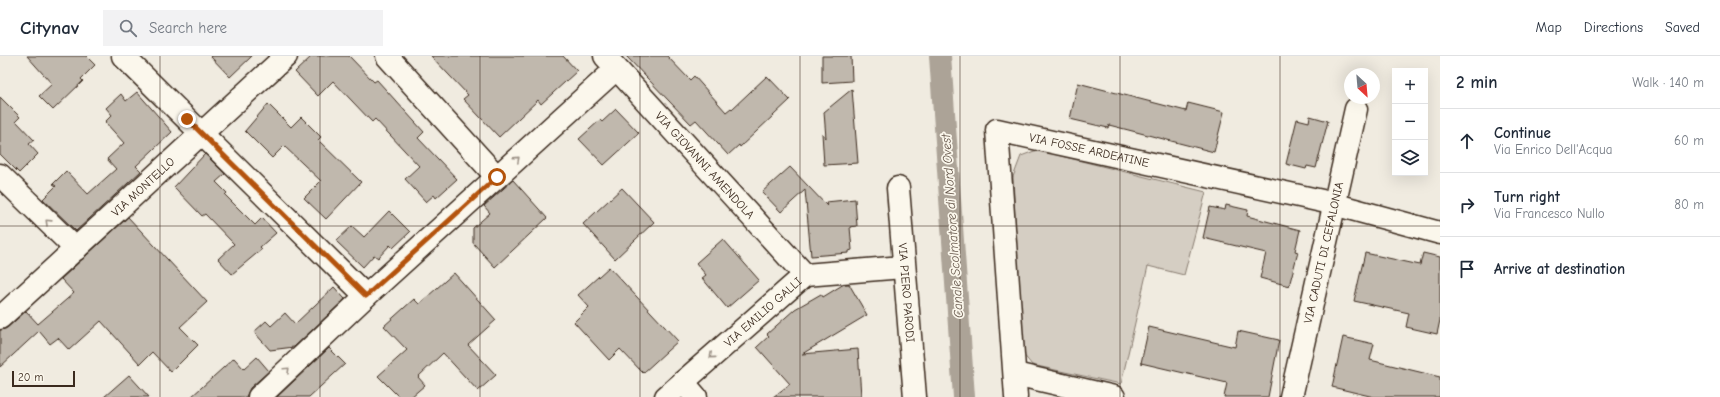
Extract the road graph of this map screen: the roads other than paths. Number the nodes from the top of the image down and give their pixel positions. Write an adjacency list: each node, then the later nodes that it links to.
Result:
1 (123, 56): 6 (street)
2 (286, 56): 6 (street, VIA MONTELLO)
3 (387, 56): 8 (street)
4 (610, 62): 8 (street, one-way to 4); 14 (street, VIA GIOVANNI AMENDOLA)
5 (1356, 109): 10 (street, VIA CADUTI DI CEFALONIA)
6 (201, 132): 12 (street, VIA MONTELLO); 15 (street)
7 (0, 175): 12 (street, one-way to 7)
8 (497, 177): 15 (street)
9 (898, 188): 13 (street, VIA PIERO PARODI)
10 (1335, 204): 11 (street, VIA FOSSE ARDEATINE); 17 (street, VIA FOSSE ARDEATINE); 24 (street, VIA CADUTI DI CEFALONIA)
11 (1440, 233)
12 (76, 249): 16 (street, VIA MONTELLO)
13 (903, 267): 14 (street, VIA EMILIO GALLI); 21 (street, VIA PIERO PARODI)
14 (805, 276): 18 (street, VIA EMILIO GALLI, one-way to 18)
15 (366, 296): 19 (street, one-way to 15)
16 (0, 318)
17 (1015, 374): 22 (street, VIA FOSSE ARDEATINE); 23 (street)
18 (690, 389): 20 (street, VIA EMILIO GALLI)
19 (259, 397)
20 (666, 397)
21 (915, 397)
22 (1016, 397)
23 (1114, 397)
24 (1292, 397)

